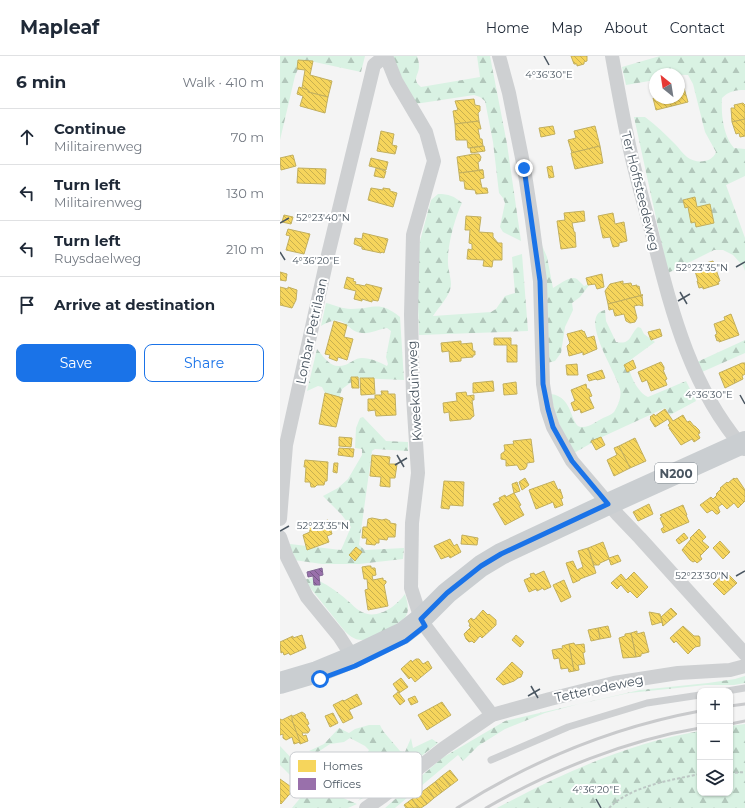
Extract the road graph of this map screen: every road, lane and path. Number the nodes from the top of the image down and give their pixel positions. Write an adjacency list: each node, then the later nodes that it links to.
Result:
1 (385, 56): 6 (street, Lonbar Petrilaan); 8 (street, Kweekduinweg)
2 (499, 56): 5 (street)
3 (612, 56): 4 (street, Ter Hoffsteedeweg)
4 (744, 447): 5 (main road, N200)
5 (611, 507): 8 (main road, N200); 9 (street)
6 (280, 519)
7 (280, 537): 10 (street)
8 (423, 623): 10 (main road, N200); 15 (main road, N200); 17 (street, Kweekduinweg)
9 (745, 654)
10 (351, 658): 12 (main road, N200)
11 (745, 666): 17 (street, Tetterodeweg)
12 (280, 683)
13 (745, 688): 14 (lane)
14 (733, 690)
15 (280, 692)
16 (697, 695): 18 (lane)
17 (492, 715): 19 (street, Tetterodeweg)
18 (491, 760)
19 (422, 766)
20 (745, 772): 21 (path)
21 (733, 773)
22 (697, 775): 25 (path)
23 (382, 798): 24 (street, Tetterodeweg)
24 (366, 808)
25 (610, 808)

